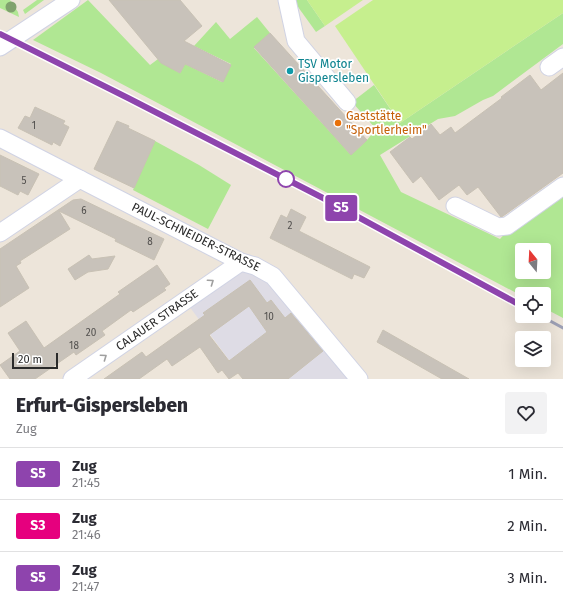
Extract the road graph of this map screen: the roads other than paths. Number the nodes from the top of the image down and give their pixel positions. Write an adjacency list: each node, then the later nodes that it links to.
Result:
1 (287, 0): 6 (street)
2 (66, 1): 3 (street)
3 (0, 47)
4 (563, 57): 5 (street)
5 (549, 67)
6 (347, 102)
7 (0, 138): 8 (street, PAUL-SCHNEIDER-STRASSE)
8 (80, 179): 11 (street); 12 (street, PAUL-SCHNEIDER-STRASSE)
9 (563, 186): 10 (street)
10 (455, 206)
11 (0, 233)
12 (241, 262): 13 (street, CALAUER STRASSE, one-way to 12); 14 (street, PAUL-SCHNEIDER-STRASSE)
13 (72, 379)
14 (359, 379)

